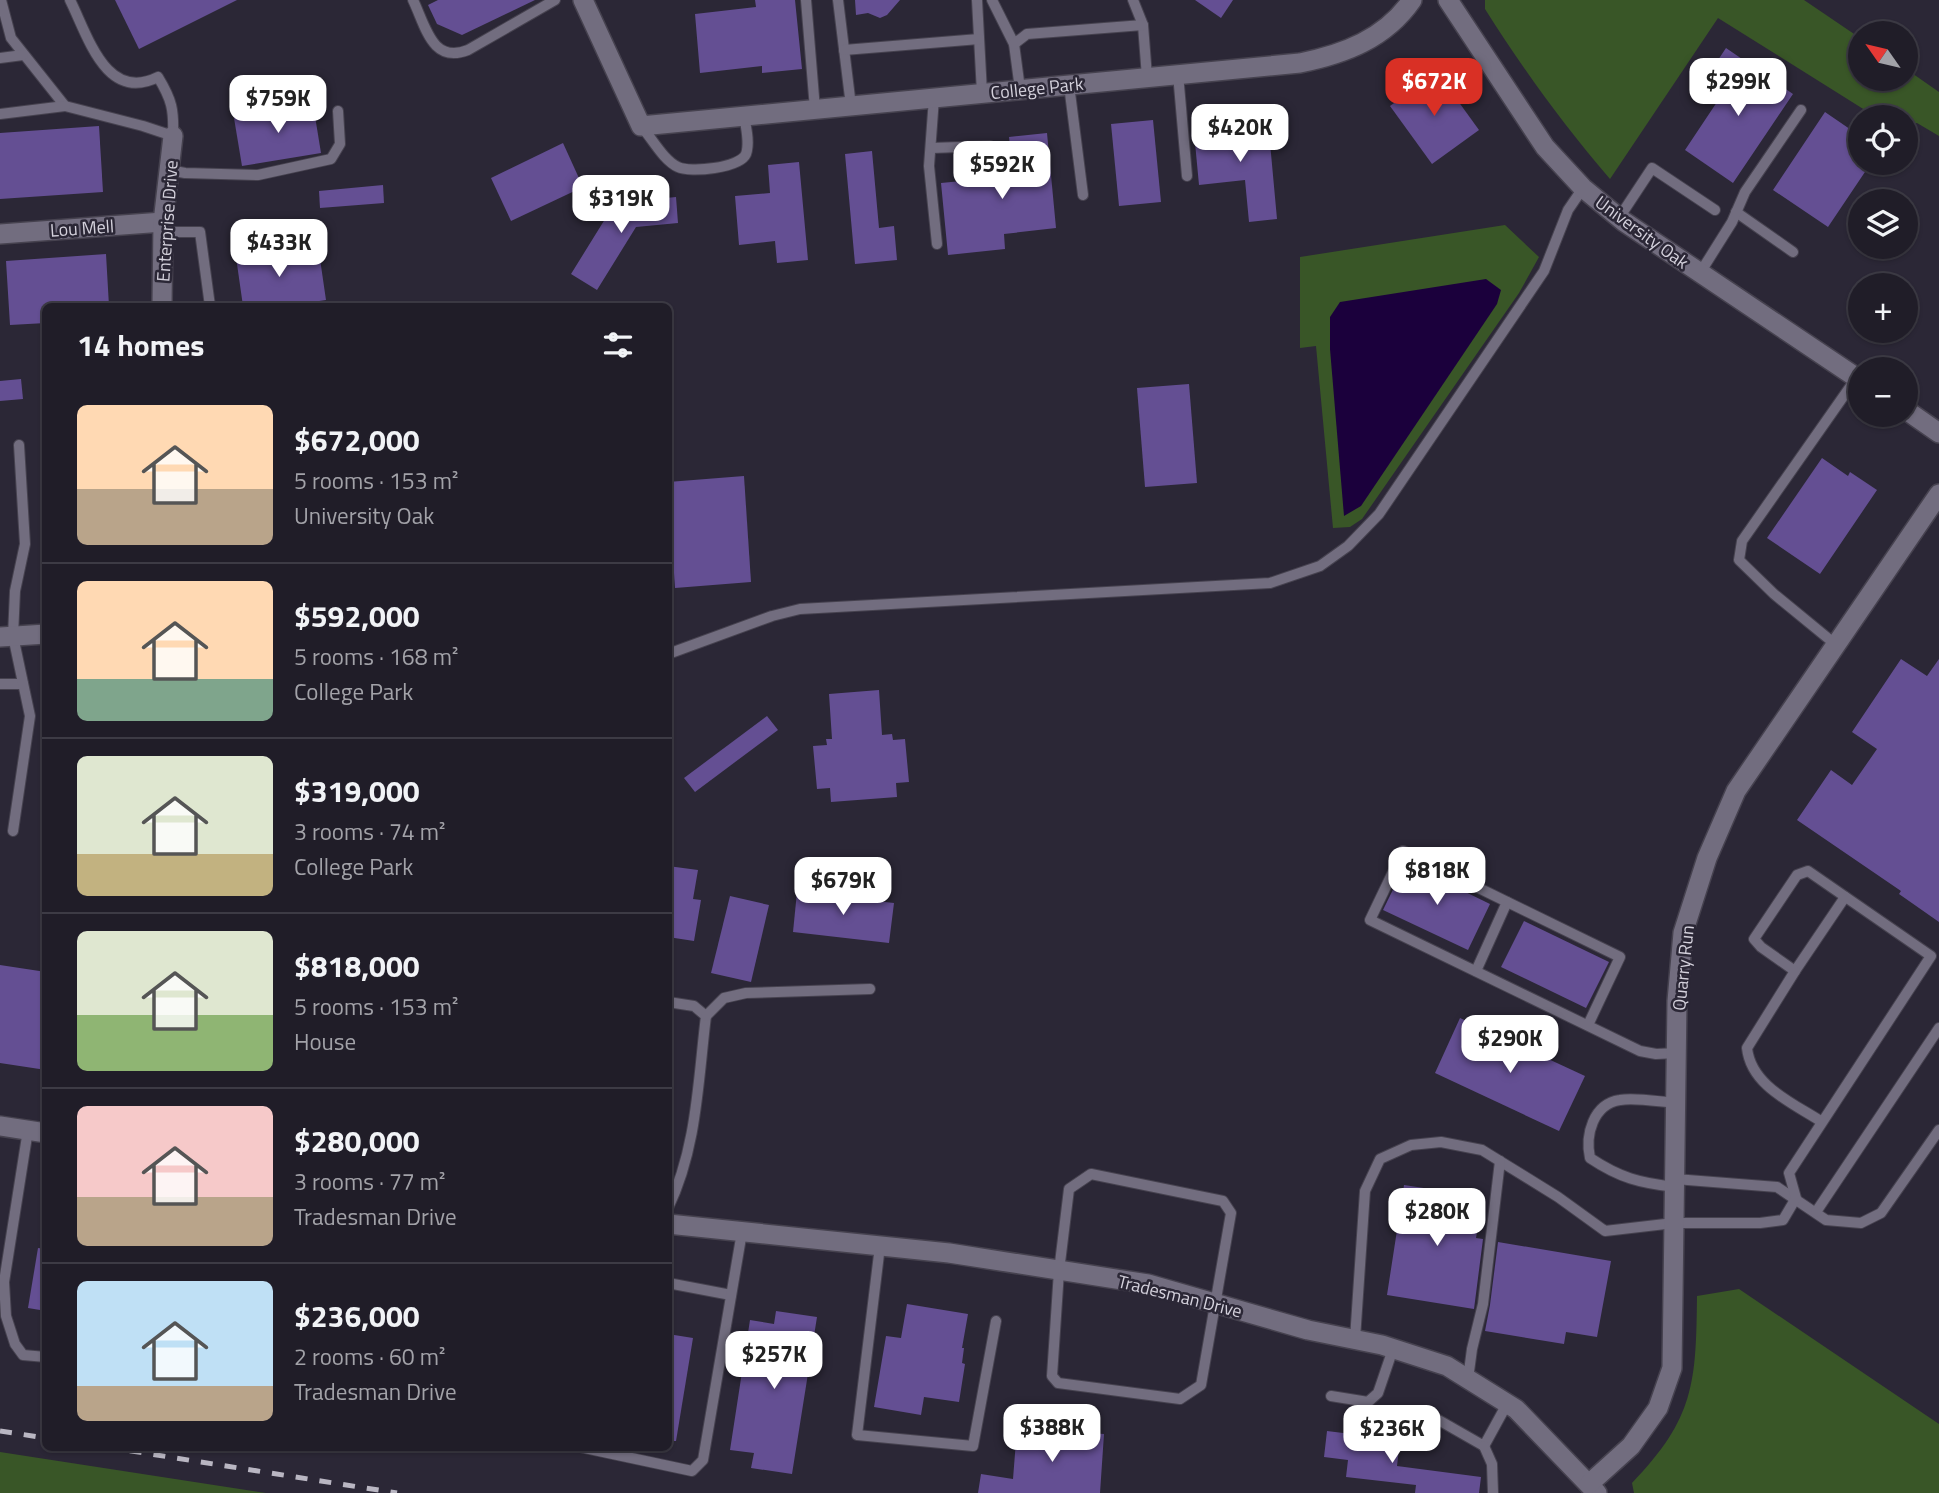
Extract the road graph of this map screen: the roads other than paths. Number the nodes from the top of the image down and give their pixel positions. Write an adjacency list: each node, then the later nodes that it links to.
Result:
1 (1, 0): 17 (lane)
2 (70, 0): 33 (lane)
3 (413, 0): 4 (lane)
4 (555, 0)
5 (583, 0): 32 (street)
6 (806, 0): 27 (lane)
7 (838, 0): 16 (lane)
8 (977, 0): 14 (lane)
9 (992, 0): 15 (lane)
10 (1133, 0): 13 (lane)
11 (1412, 0): 19 (street, College Park)
12 (1448, 0): 38 (street, University Oak)
13 (1143, 25): 15 (lane); 20 (lane)
14 (979, 39): 16 (lane); 23 (lane)
15 (1014, 44): 22 (lane)
16 (844, 50): 26 (lane)
17 (23, 55): 18 (lane); 25 (lane)
18 (0, 58)
19 (1178, 74): 20 (street, College Park); 37 (lane)
20 (1147, 77): 21 (street, College Park)
21 (1069, 85): 22 (street, College Park); 39 (lane)
22 (1020, 89): 23 (street, College Park)
23 (982, 93): 24 (street, College Park)
24 (934, 98): 26 (street, College Park); 35 (lane)
25 (65, 106): 30 (lane); 33 (lane)
26 (851, 106): 27 (street, College Park)
27 (815, 109): 31 (street, College Park)
28 (1801, 110): 41 (lane)
29 (338, 111): 36 (lane)
30 (0, 114)
31 (744, 116): 32 (street, College Park); 32 (lane)
32 (642, 126)
33 (173, 136): 36 (street, Enterprise Drive)
34 (990, 146): 35 (lane)
35 (931, 148): 45 (lane)
36 (169, 170): 43 (street, Enterprise Drive)
37 (1187, 176)
38 (1583, 188): 42 (street, University Oak); 59 (lane)
39 (1083, 195)
40 (1715, 210): 42 (lane)
41 (1736, 212): 46 (lane); 47 (lane)
42 (1619, 218): 47 (street, University Oak)
43 (163, 227): 44 (street, Lou Mell); 48 (street, Enterprise Drive); 49 (lane)
44 (0, 234)
45 (937, 244)
46 (1793, 251)
47 (1700, 273): 50 (street, University Oak)
48 (162, 303)
49 (209, 303)
50 (1848, 372)
51 (1848, 393): 58 (lane)
52 (1918, 418): 53 (street)
53 (1939, 433)
54 (19, 445): 57 (lane)
55 (1939, 494): 58 (street, Quarry Run)
56 (42, 634): 57 (street)
57 (7, 636): 61 (lane)
58 (1835, 644): 73 (street, Quarry Run)
59 (672, 653)
60 (0, 684): 61 (lane)
61 (23, 684): 62 (lane)
62 (13, 831)
63 (1845, 897): 65 (lane); 67 (lane); 67 (lane)
64 (1507, 902): 66 (lane); 66 (lane); 71 (lane)
65 (1935, 958): 75 (lane)
66 (1476, 971): 71 (lane)
67 (1795, 971): 75 (lane)
68 (870, 989): 70 (lane)
69 (672, 1003): 70 (lane)
70 (706, 1016): 82 (lane)
71 (1588, 1025): 73 (lane)
72 (1939, 1028): 83 (lane)
73 (1677, 1053): 74 (street, Quarry Run)
74 (1676, 1103): 80 (street, Quarry Run); 80 (lane)
75 (1822, 1122): 81 (lane)
76 (0, 1126): 78 (street)
77 (1939, 1130): 83 (lane)
78 (37, 1131): 95 (lane)
79 (1500, 1161): 84 (lane); 93 (lane); 96 (lane)
80 (1675, 1183): 81 (lane); 84 (street, Quarry Run)
81 (1796, 1198): 83 (lane); 84 (lane)
82 (672, 1199)
83 (1816, 1212)
84 (1674, 1223): 102 (street, Quarry Run)
85 (672, 1224): 86 (street, Tradesman Drive)
86 (742, 1232): 87 (street, Tradesman Drive); 90 (lane)
87 (880, 1246): 88 (street, Tradesman Drive); 92 (lane)
88 (1059, 1270): 91 (street, Tradesman Drive); 91 (lane); 91 (lane)
89 (672, 1284): 90 (lane)
90 (731, 1295): 101 (lane)
91 (1214, 1303): 93 (street, Tradesman Drive)
92 (996, 1321)
93 (1355, 1339): 94 (street, Tradesman Drive)
94 (1393, 1349): 96 (street, Tradesman Drive); 97 (lane)
95 (42, 1357)
96 (1468, 1380): 98 (street, Tradesman Drive)
97 (1331, 1396)
98 (1507, 1404): 100 (lane); 102 (street, Tradesman Drive)
99 (1428, 1415): 100 (lane)
100 (1484, 1446): 103 (lane)
101 (599, 1451)
102 (1593, 1488)
103 (1493, 1493)

